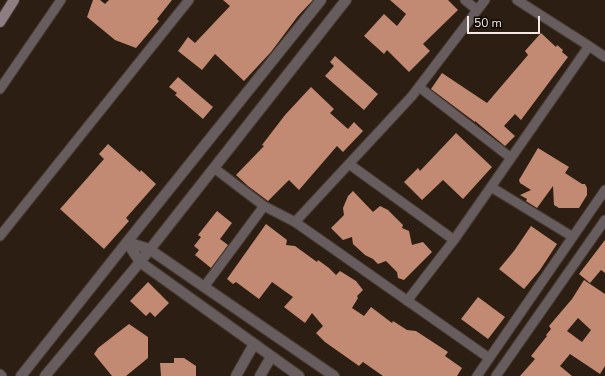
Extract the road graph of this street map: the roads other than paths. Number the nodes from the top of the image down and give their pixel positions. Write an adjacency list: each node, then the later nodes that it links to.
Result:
1 (14, 0): 10 (main road)
2 (61, 0): 14 (street)
3 (189, 0): 23 (street)
4 (321, 0): 26 (street)
5 (346, 0): 17 (street)
6 (465, 0): 9 (street)
7 (485, 0): 9 (street)
8 (517, 0): 11 (street)
9 (477, 10): 13 (street)
10 (0, 22)
11 (590, 46): 12 (street); 15 (street)
12 (605, 57)
13 (419, 87): 15 (street); 16 (street)
14 (0, 89)
15 (511, 158): 18 (street)
16 (349, 164): 22 (street); 25 (street)
17 (214, 168): 20 (street); 27 (street)
18 (491, 187): 24 (street); 25 (street)
19 (605, 190): 24 (street)
20 (264, 206): 22 (street); 29 (street)
21 (605, 220): 43 (street)
22 (295, 222): 30 (street)
23 (0, 236)
24 (573, 237): 33 (street)
25 (454, 240): 30 (street)
26 (127, 242): 27 (street); 28 (street); 36 (street)
27 (149, 249): 28 (street); 29 (street)
28 (140, 262): 31 (street); 37 (street)
29 (204, 288): 41 (street)
30 (407, 301): 33 (street)
31 (254, 344): 32 (street); 38 (street)
32 (271, 357): 39 (street); 40 (street)
33 (489, 358): 42 (street)
34 (0, 374): 35 (street)
35 (2, 376)
36 (21, 376)
37 (45, 376)
38 (236, 376)
39 (260, 376)
40 (299, 376)
41 (334, 376)
42 (477, 376)
43 (496, 376)

